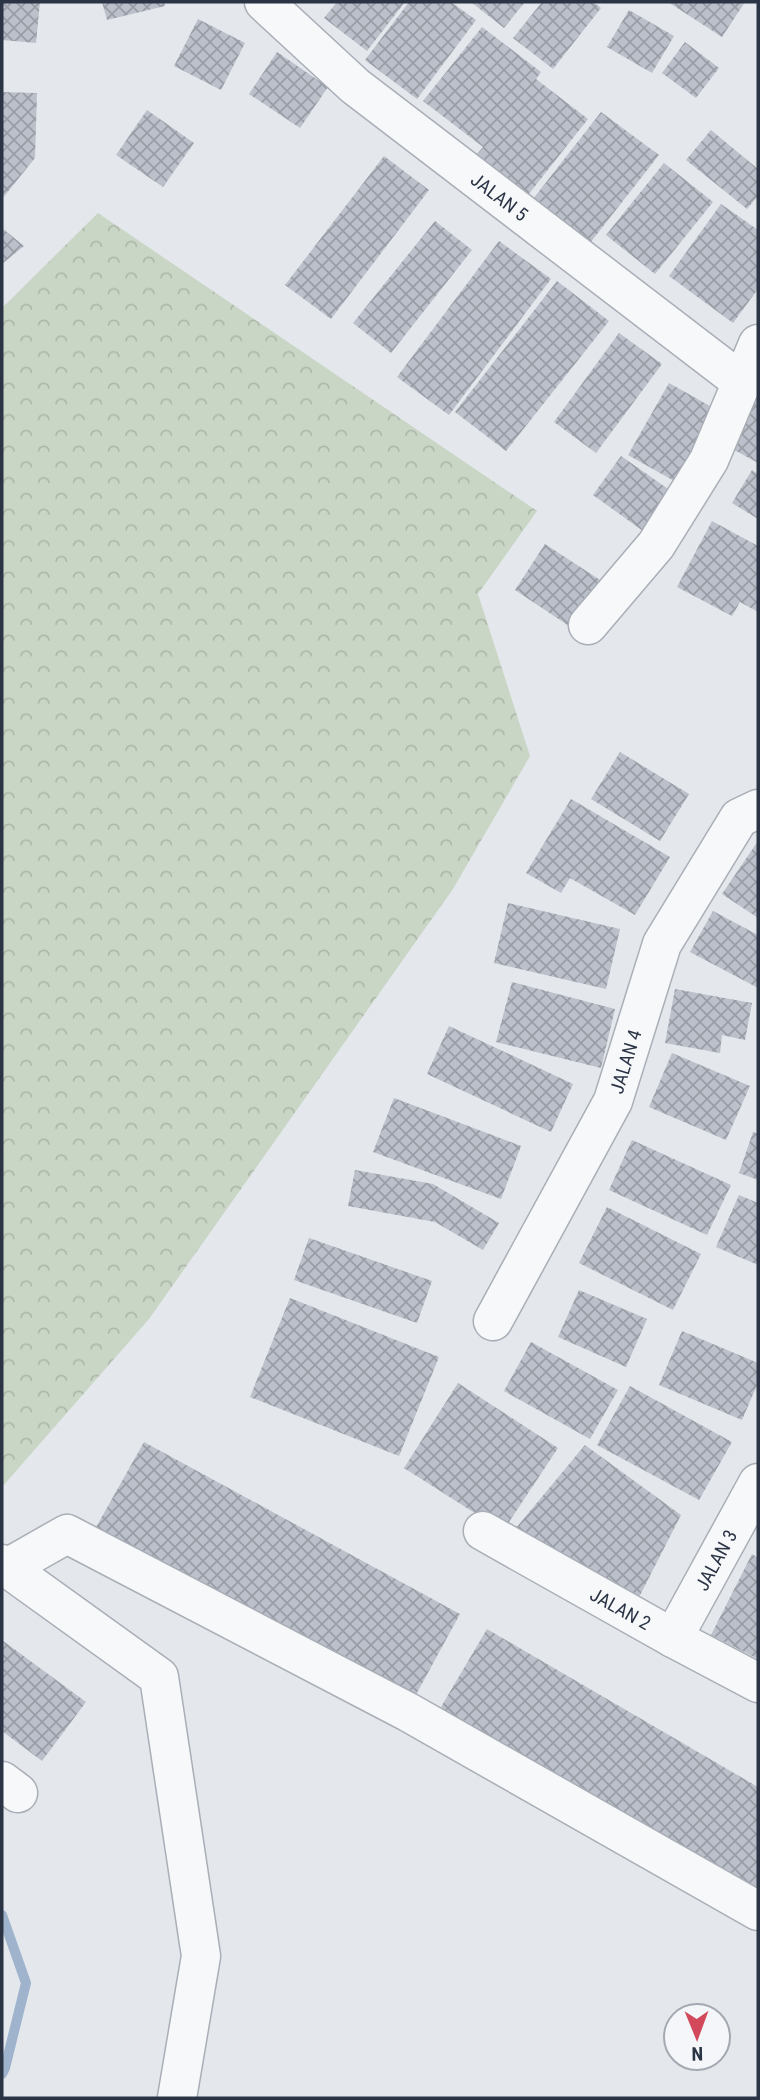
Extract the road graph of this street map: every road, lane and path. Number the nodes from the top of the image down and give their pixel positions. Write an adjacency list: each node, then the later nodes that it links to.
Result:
1 (264, 2): 3 (street, JALAN 5)
2 (758, 344): 3 (street)
3 (743, 383): 4 (street)
4 (588, 625)
5 (758, 809): 6 (street, JALAN 4)
6 (493, 1321)
7 (758, 1483): 10 (street, JALAN 3)
8 (482, 1531): 10 (street, JALAN 2)
9 (4, 1566): 12 (street); 13 (street)
10 (673, 1638): 11 (street, JALAN 2)
11 (758, 1683)
12 (758, 1911)
13 (180, 2081): 14 (street)
14 (159, 2098)

